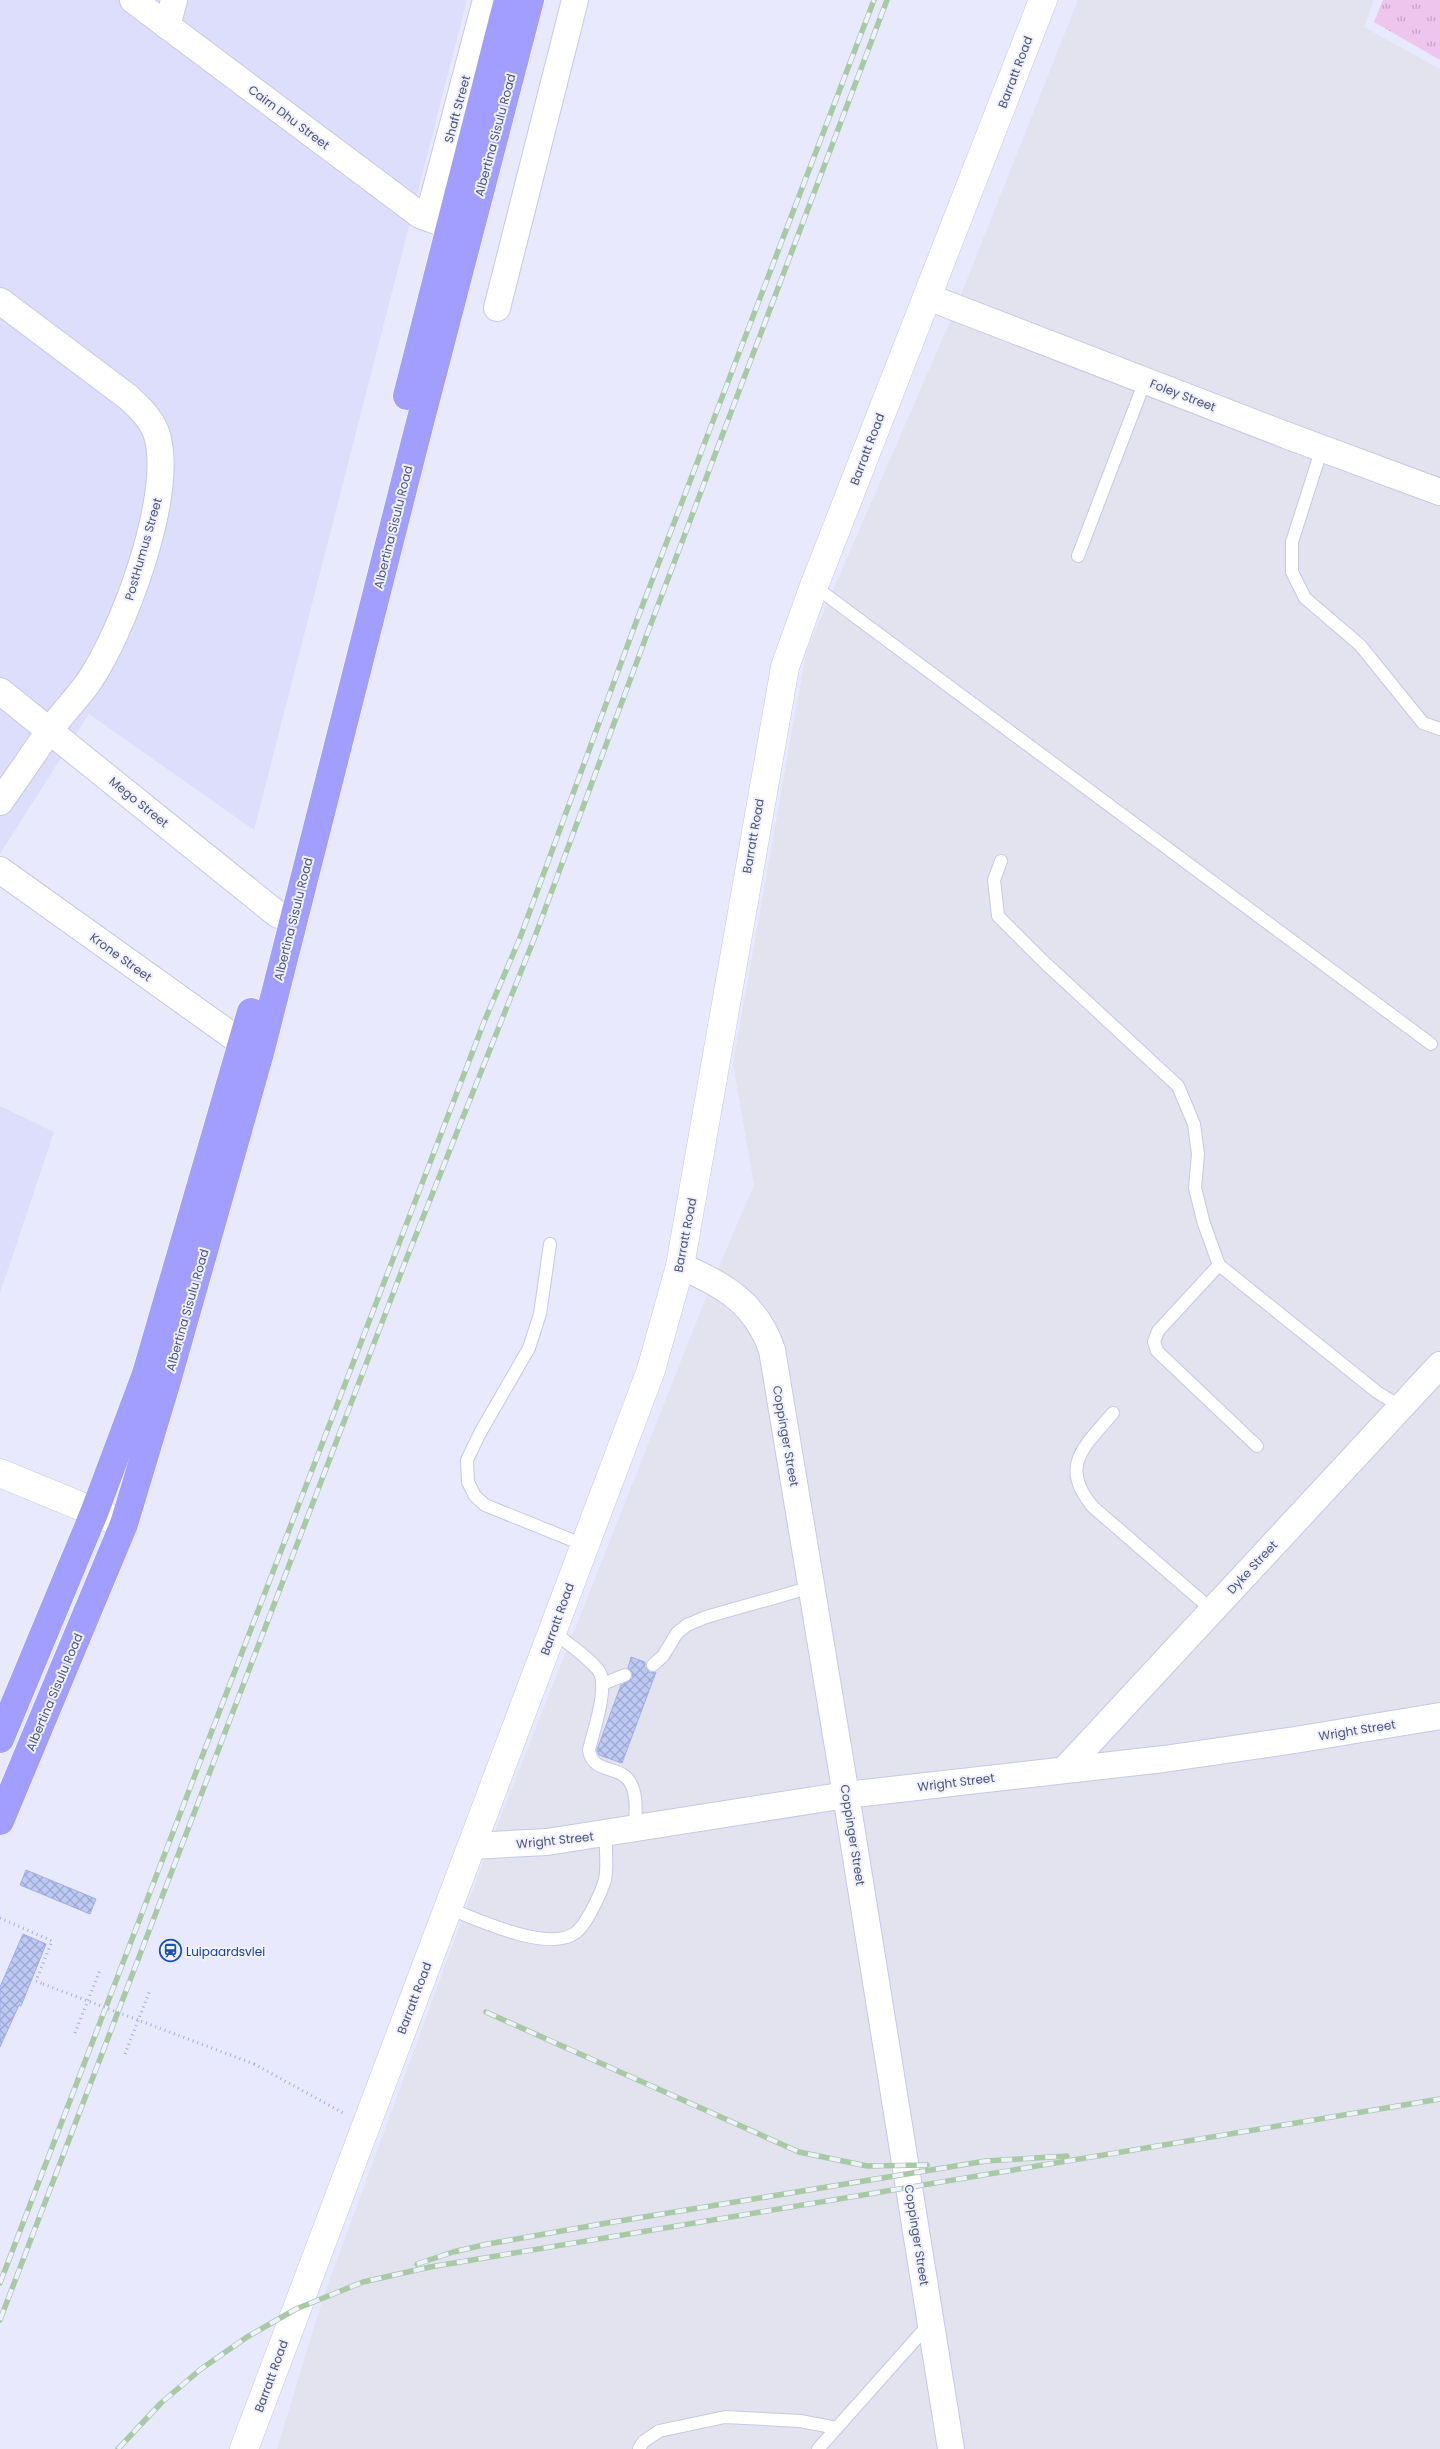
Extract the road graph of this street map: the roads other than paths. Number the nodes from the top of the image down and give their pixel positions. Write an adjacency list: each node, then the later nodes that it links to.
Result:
1 (133, 0): 8 (street, Cairn Dhu Street)
2 (174, 0): 8 (street)
3 (486, 0): 9 (street, Shaft Street)
4 (508, 0): 9 (main road, Albertina Sisulu Road)
5 (530, 0): 9 (main road, Albertina Sisulu Road)
6 (575, 0): 12 (street)
7 (1043, 0): 10 (main road, Barratt Road)
8 (167, 26): 9 (street, Cairn Dhu Street)
9 (449, 226): 24 (main road, Albertina Sisulu Road)
10 (928, 297): 13 (street, Foley Street); 17 (main road, Barratt Road)
11 (0, 301): 19 (street, PostHumus Street)
12 (497, 308)
13 (1145, 381): 14 (street, Foley Street); 16 (lane)
14 (1322, 448): 15 (street, Foley Street); 20 (lane)
15 (1440, 492)
16 (1078, 556)
17 (814, 586): 26 (lane); 29 (main road, Barratt Road)
18 (0, 691): 19 (street, Mego Street)
19 (50, 730): 21 (street, PostHumus Street); 24 (street, Mego Street)
20 (1440, 730)
21 (0, 802)
22 (1002, 861): 28 (lane)
23 (0, 870): 25 (street, Krone Street)
24 (285, 918): 25 (main road, Albertina Sisulu Road); 36 (main road, Albertina Sisulu Road)
25 (242, 1043): 35 (main road, Albertina Sisulu Road)
26 (1431, 1044)
27 (550, 1244): 37 (lane)
28 (1219, 1265): 31 (lane); 33 (lane)
29 (680, 1266): 37 (main road, Barratt Road); 38 (street, Coppinger Street)
30 (1440, 1365): 31 (street, Dyke Street)
31 (1401, 1407): 39 (street, Dyke Street)
32 (1113, 1413): 39 (lane)
33 (1257, 1446)
34 (0, 1473): 35 (main road)
35 (94, 1513): 36 (main road); 45 (main road, Albertina Sisulu Road)
36 (124, 1524): 48 (main road, Albertina Sisulu Road)
37 (584, 1545): 40 (main road, Barratt Road)
38 (812, 1587): 41 (lane); 47 (street, Coppinger Street)
39 (1212, 1610): 46 (street, Dyke Street)
40 (553, 1632): 43 (lane); 51 (main road, Barratt Road)
41 (653, 1665)
42 (625, 1675): 43 (lane)
43 (602, 1684): 49 (lane)
44 (1440, 1716): 46 (street, Wright Street)
45 (0, 1739)
46 (1065, 1769): 47 (street, Wright Street)
47 (846, 1795): 49 (street, Wright Street); 53 (street, Coppinger Street)
48 (0, 1821)
49 (635, 1830): 50 (street, Wright Street)
50 (606, 1834): 51 (street, Wright Street); 52 (lane)
51 (472, 1846): 52 (main road, Barratt Road)
52 (448, 1908): 55 (main road, Barratt Road)
53 (932, 2321): 54 (lane); 58 (street, Coppinger Street)
54 (836, 2428): 56 (lane); 57 (lane)
55 (244, 2449)
56 (639, 2449)
57 (818, 2449)
58 (952, 2449)

